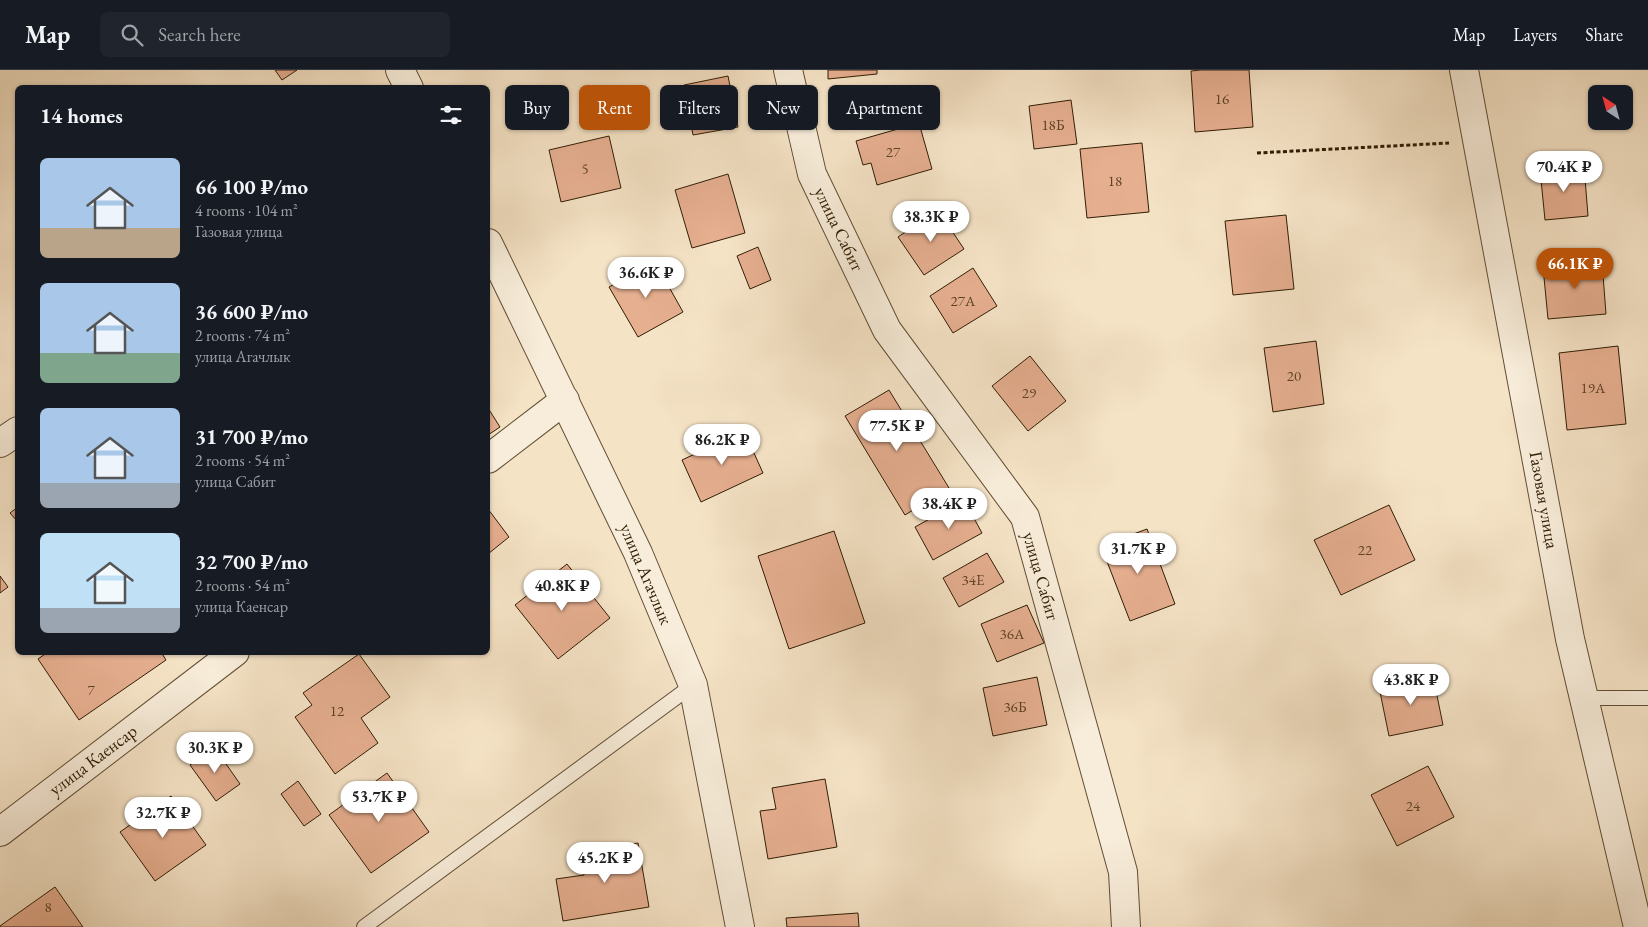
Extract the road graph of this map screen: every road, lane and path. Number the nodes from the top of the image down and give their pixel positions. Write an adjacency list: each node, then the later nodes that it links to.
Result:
1 (400, 70): 4 (street)
2 (788, 70): 19 (street, улица Сабит)
3 (1464, 70): 5 (street, Газовая улица)
4 (408, 85)
5 (1477, 141): 6 (path); 14 (street, Газовая улица)
6 (1257, 153)
7 (490, 247): 8 (street, улица Агачлык)
8 (565, 400): 11 (street); 13 (street, улица Агачлык)
9 (15, 432): 10 (street)
10 (0, 443)
11 (490, 457)
12 (230, 655): 16 (street, улица Каенсар)
13 (693, 685): 17 (lane); 18 (street, улица Агачлык)
14 (1584, 698): 15 (lane); 20 (street, Газовая улица)
15 (1648, 698)
16 (0, 832)
17 (364, 927)
18 (740, 927)
19 (1126, 927)
20 (1638, 927)

